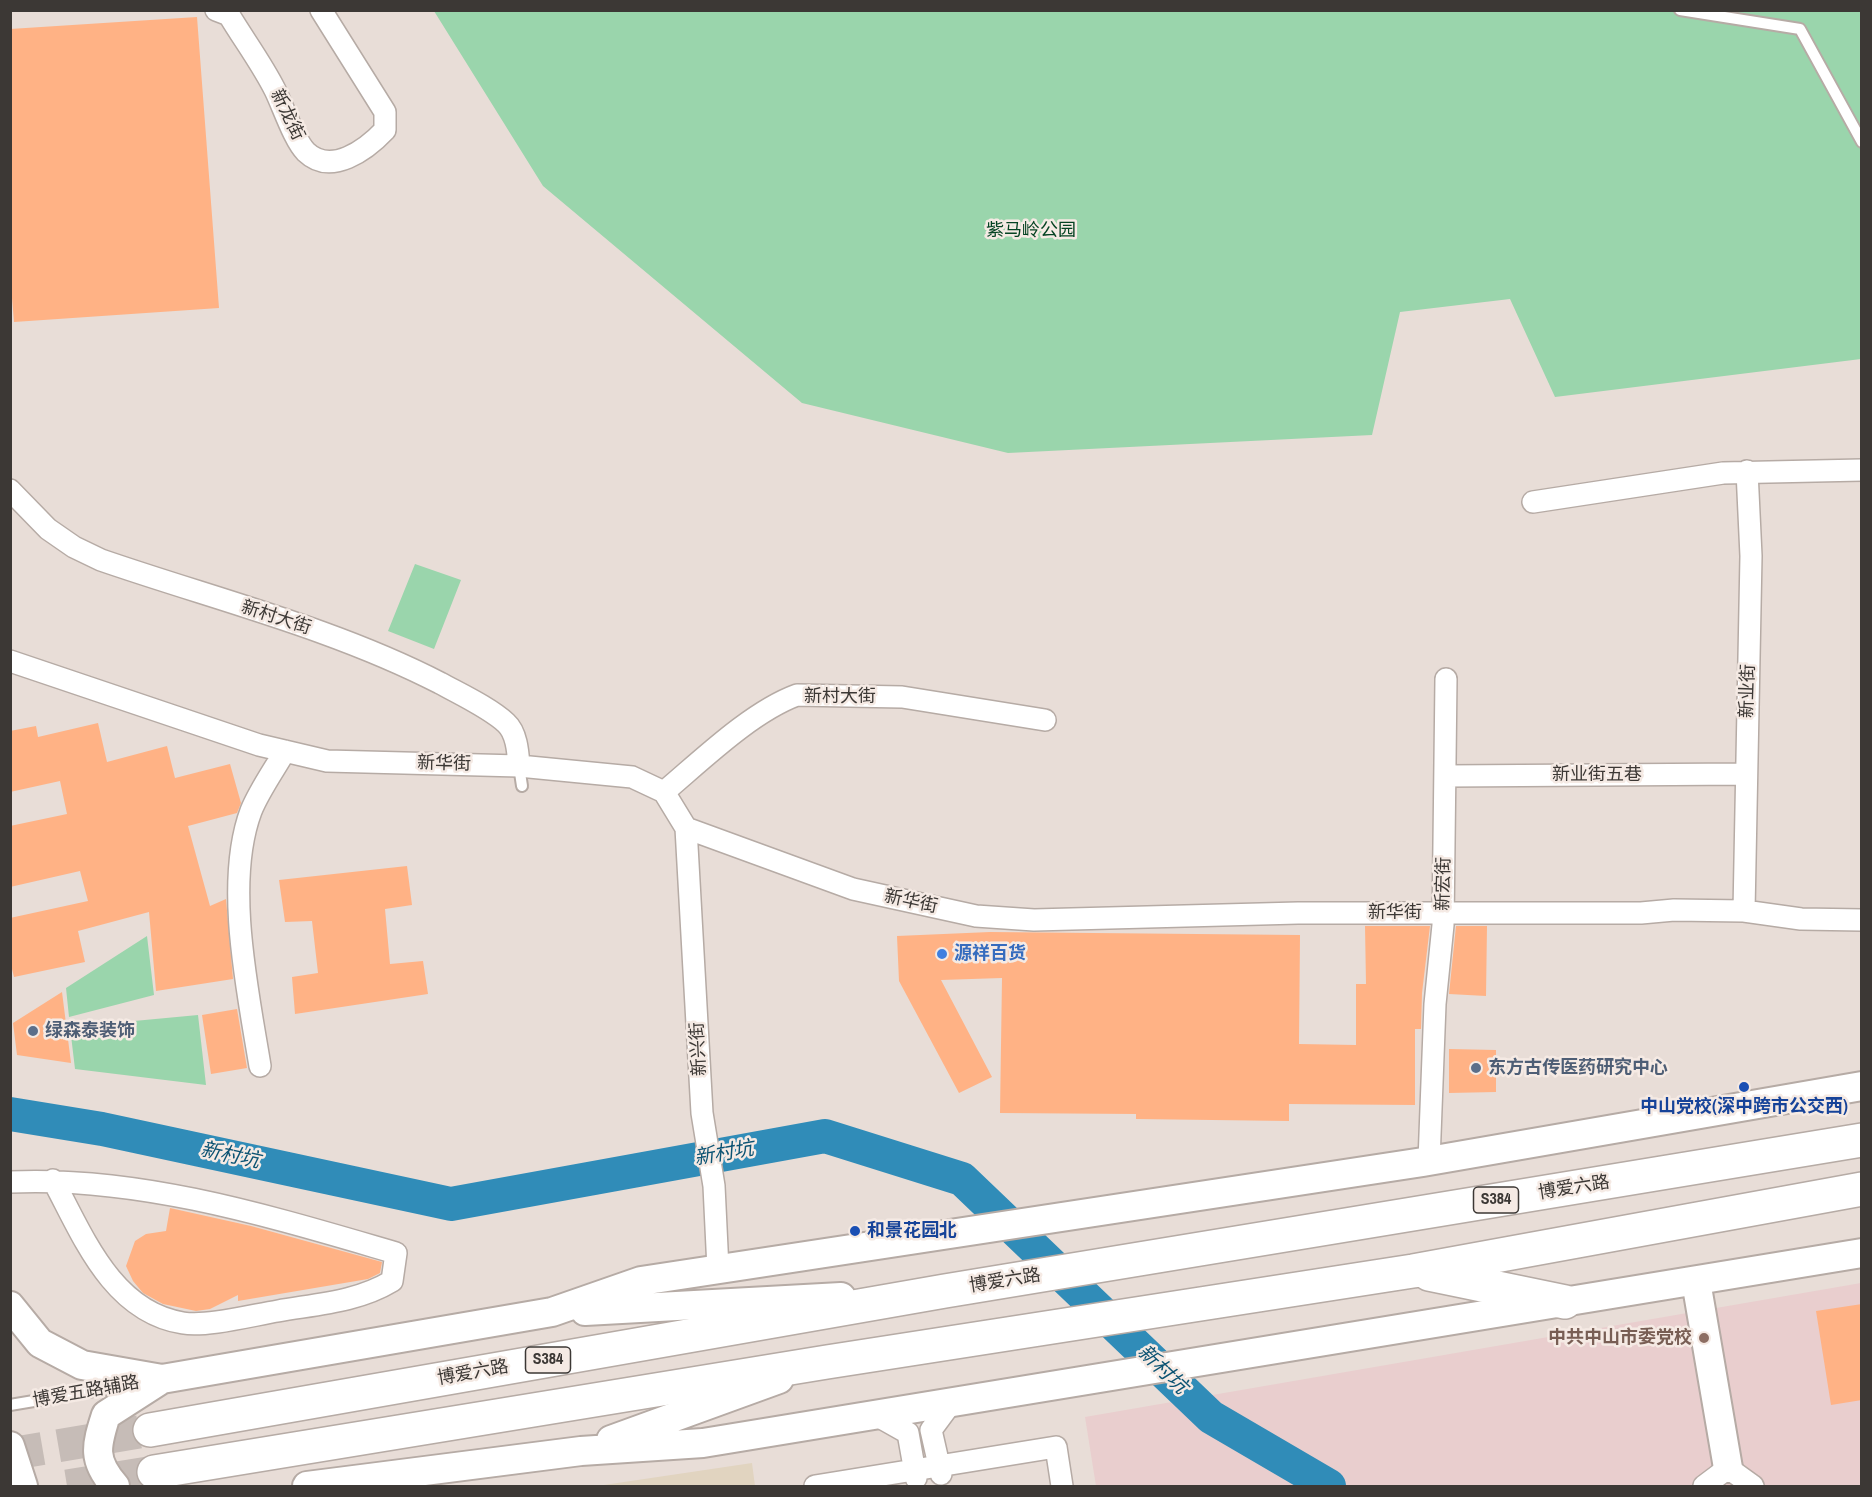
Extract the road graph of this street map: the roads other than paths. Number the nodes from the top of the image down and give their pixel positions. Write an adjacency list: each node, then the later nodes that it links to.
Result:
1 (216, 10): 2 (street, 新龙街)
2 (321, 10)
3 (1680, 10): 4 (lane)
4 (1862, 142)
5 (1862, 470): 6 (street)
6 (1747, 471): 8 (street); 13 (street, 新业街)
7 (10, 490): 14 (street, 新村大街)
8 (1533, 502)
9 (10, 661): 12 (street, 新华街)
10 (1446, 679): 15 (street, 新宏街)
11 (1045, 720): 16 (street, 新村大街)
12 (285, 751): 14 (street, 新华街); 21 (street)
13 (1746, 774): 15 (street, 新业街五巷); 18 (street, 新业街)
14 (521, 776): 16 (street, 新华街)
15 (1447, 776): 19 (street, 新宏街)
16 (664, 792): 17 (street)
17 (686, 828): 19 (street, 新华街); 29 (street, 新兴街)
18 (1744, 911): 19 (street, 新华街); 20 (street, 新华街)
19 (1443, 913): 24 (street, 新宏街)
20 (1862, 920)
21 (260, 1066)
22 (1862, 1086): 24 (street)
23 (1862, 1140): 32 (highway, 博爱六路 / S384)
24 (1428, 1161): 29 (street)
25 (53, 1180): 25 (street); 26 (street)
26 (10, 1182)
27 (1862, 1190): 30 (highway)
28 (1862, 1253): 31 (street)
29 (718, 1269): 35 (street)
30 (1413, 1271): 33 (highway); 36 (highway)
31 (1696, 1281): 33 (street); 44 (street)
32 (945, 1291): 35 (street); 41 (highway, 博爱六路 / S384)
33 (1565, 1302): 38 (street)
34 (10, 1306): 37 (street)
35 (552, 1312): 37 (street)
36 (827, 1362): 43 (street); 46 (highway)
37 (162, 1379): 39 (lane, 博爱五路辅路); 50 (street)
38 (951, 1402): 40 (street); 45 (street)
39 (10, 1405)
40 (876, 1415): 43 (street); 47 (street)
41 (150, 1430)
42 (10, 1446): 49 (street)
43 (581, 1451): 48 (street)
44 (1728, 1468): 56 (street); 57 (street)
45 (940, 1470): 47 (street); 54 (street); 55 (street)
46 (154, 1472)
47 (916, 1474): 52 (street); 53 (street)
48 (383, 1482): 51 (street)
49 (23, 1486)
50 (115, 1486)
51 (307, 1486)
52 (815, 1486)
53 (863, 1486)
54 (1055, 1486)
55 (1062, 1486)
56 (1704, 1486)
57 (1753, 1486)

